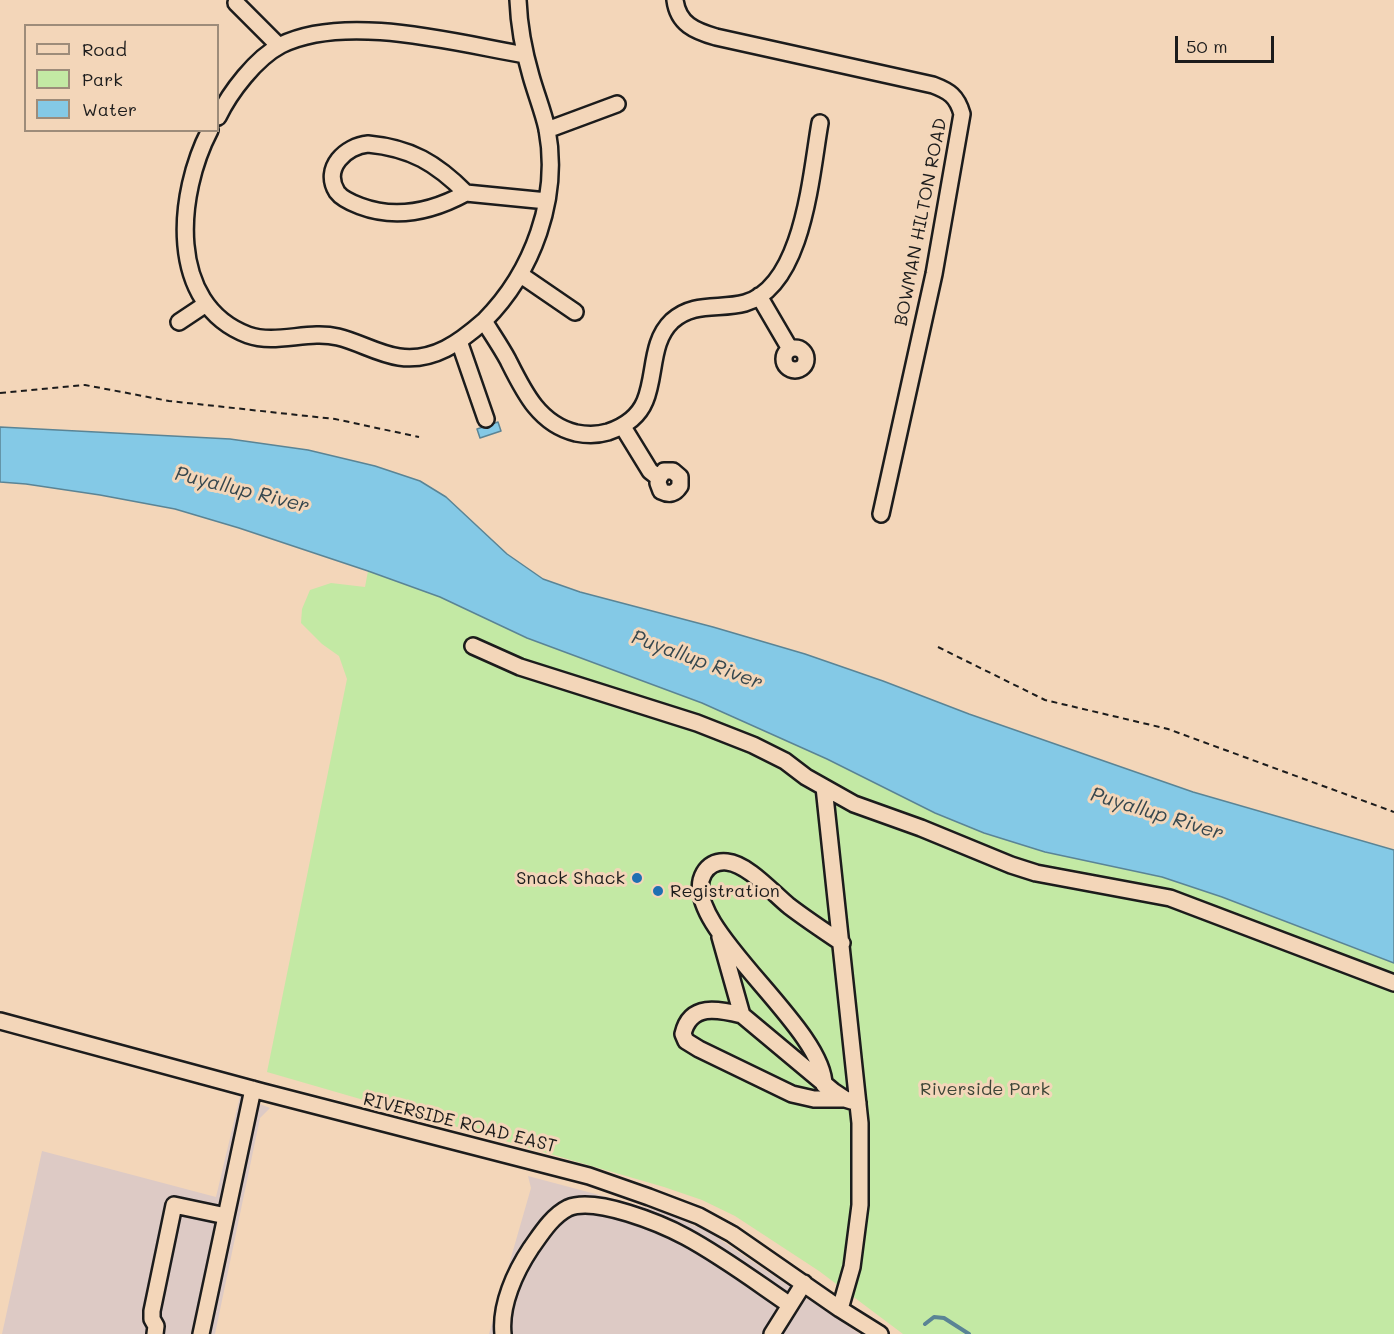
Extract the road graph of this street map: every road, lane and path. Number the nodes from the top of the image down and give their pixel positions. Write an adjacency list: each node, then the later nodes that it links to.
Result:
1 (518, 0): 5 (street)
2 (675, 0): 26 (street, BOWMAN HILTON ROAD)
3 (236, 3): 4 (street)
4 (279, 46): 5 (street); 7 (street)
5 (525, 55): 9 (street)
6 (617, 104): 9 (street)
7 (219, 115)
8 (820, 123): 14 (street)
9 (547, 130): 12 (street)
10 (209, 132): 15 (street)
11 (466, 193): 11 (street); 12 (street)
12 (547, 201): 13 (street)
13 (521, 275): 16 (street); 17 (street)
14 (759, 296): 20 (street); 23 (street)
15 (206, 304): 18 (street); 19 (street)
16 (575, 312)
17 (484, 321): 19 (street); 23 (street)
18 (179, 322)
19 (459, 341): 22 (street)
20 (790, 349)
21 (0, 393): 24 (path)
22 (486, 419)
23 (623, 427): 25 (street)
24 (419, 437)
25 (658, 478)
26 (881, 514)
27 (473, 646): 29 (street)
28 (938, 647): 30 (path)
29 (824, 787): 32 (street); 33 (street)
30 (1394, 812)
31 (719, 934): 32 (street); 34 (street); 36 (street)
32 (842, 944): 38 (street)
33 (1394, 983)
34 (742, 1015): 36 (street); 38 (street)
35 (1, 1022): 37 (street, RIVERSIDE ROAD EAST)
36 (825, 1084): 38 (street)
37 (253, 1089): 39 (street); 40 (street, RIVERSIDE ROAD EAST)
38 (851, 1101): 42 (street)
39 (226, 1216): 43 (street); 44 (street)
40 (804, 1283): 41 (street); 42 (street, RIVERSIDE ROAD EAST)
41 (790, 1305): 45 (street); 46 (street)
42 (840, 1309): 47 (street, RIVERSIDE ROAD EAST)
43 (154, 1334)
44 (201, 1334)
45 (503, 1334)
46 (772, 1334)
47 (880, 1334)

